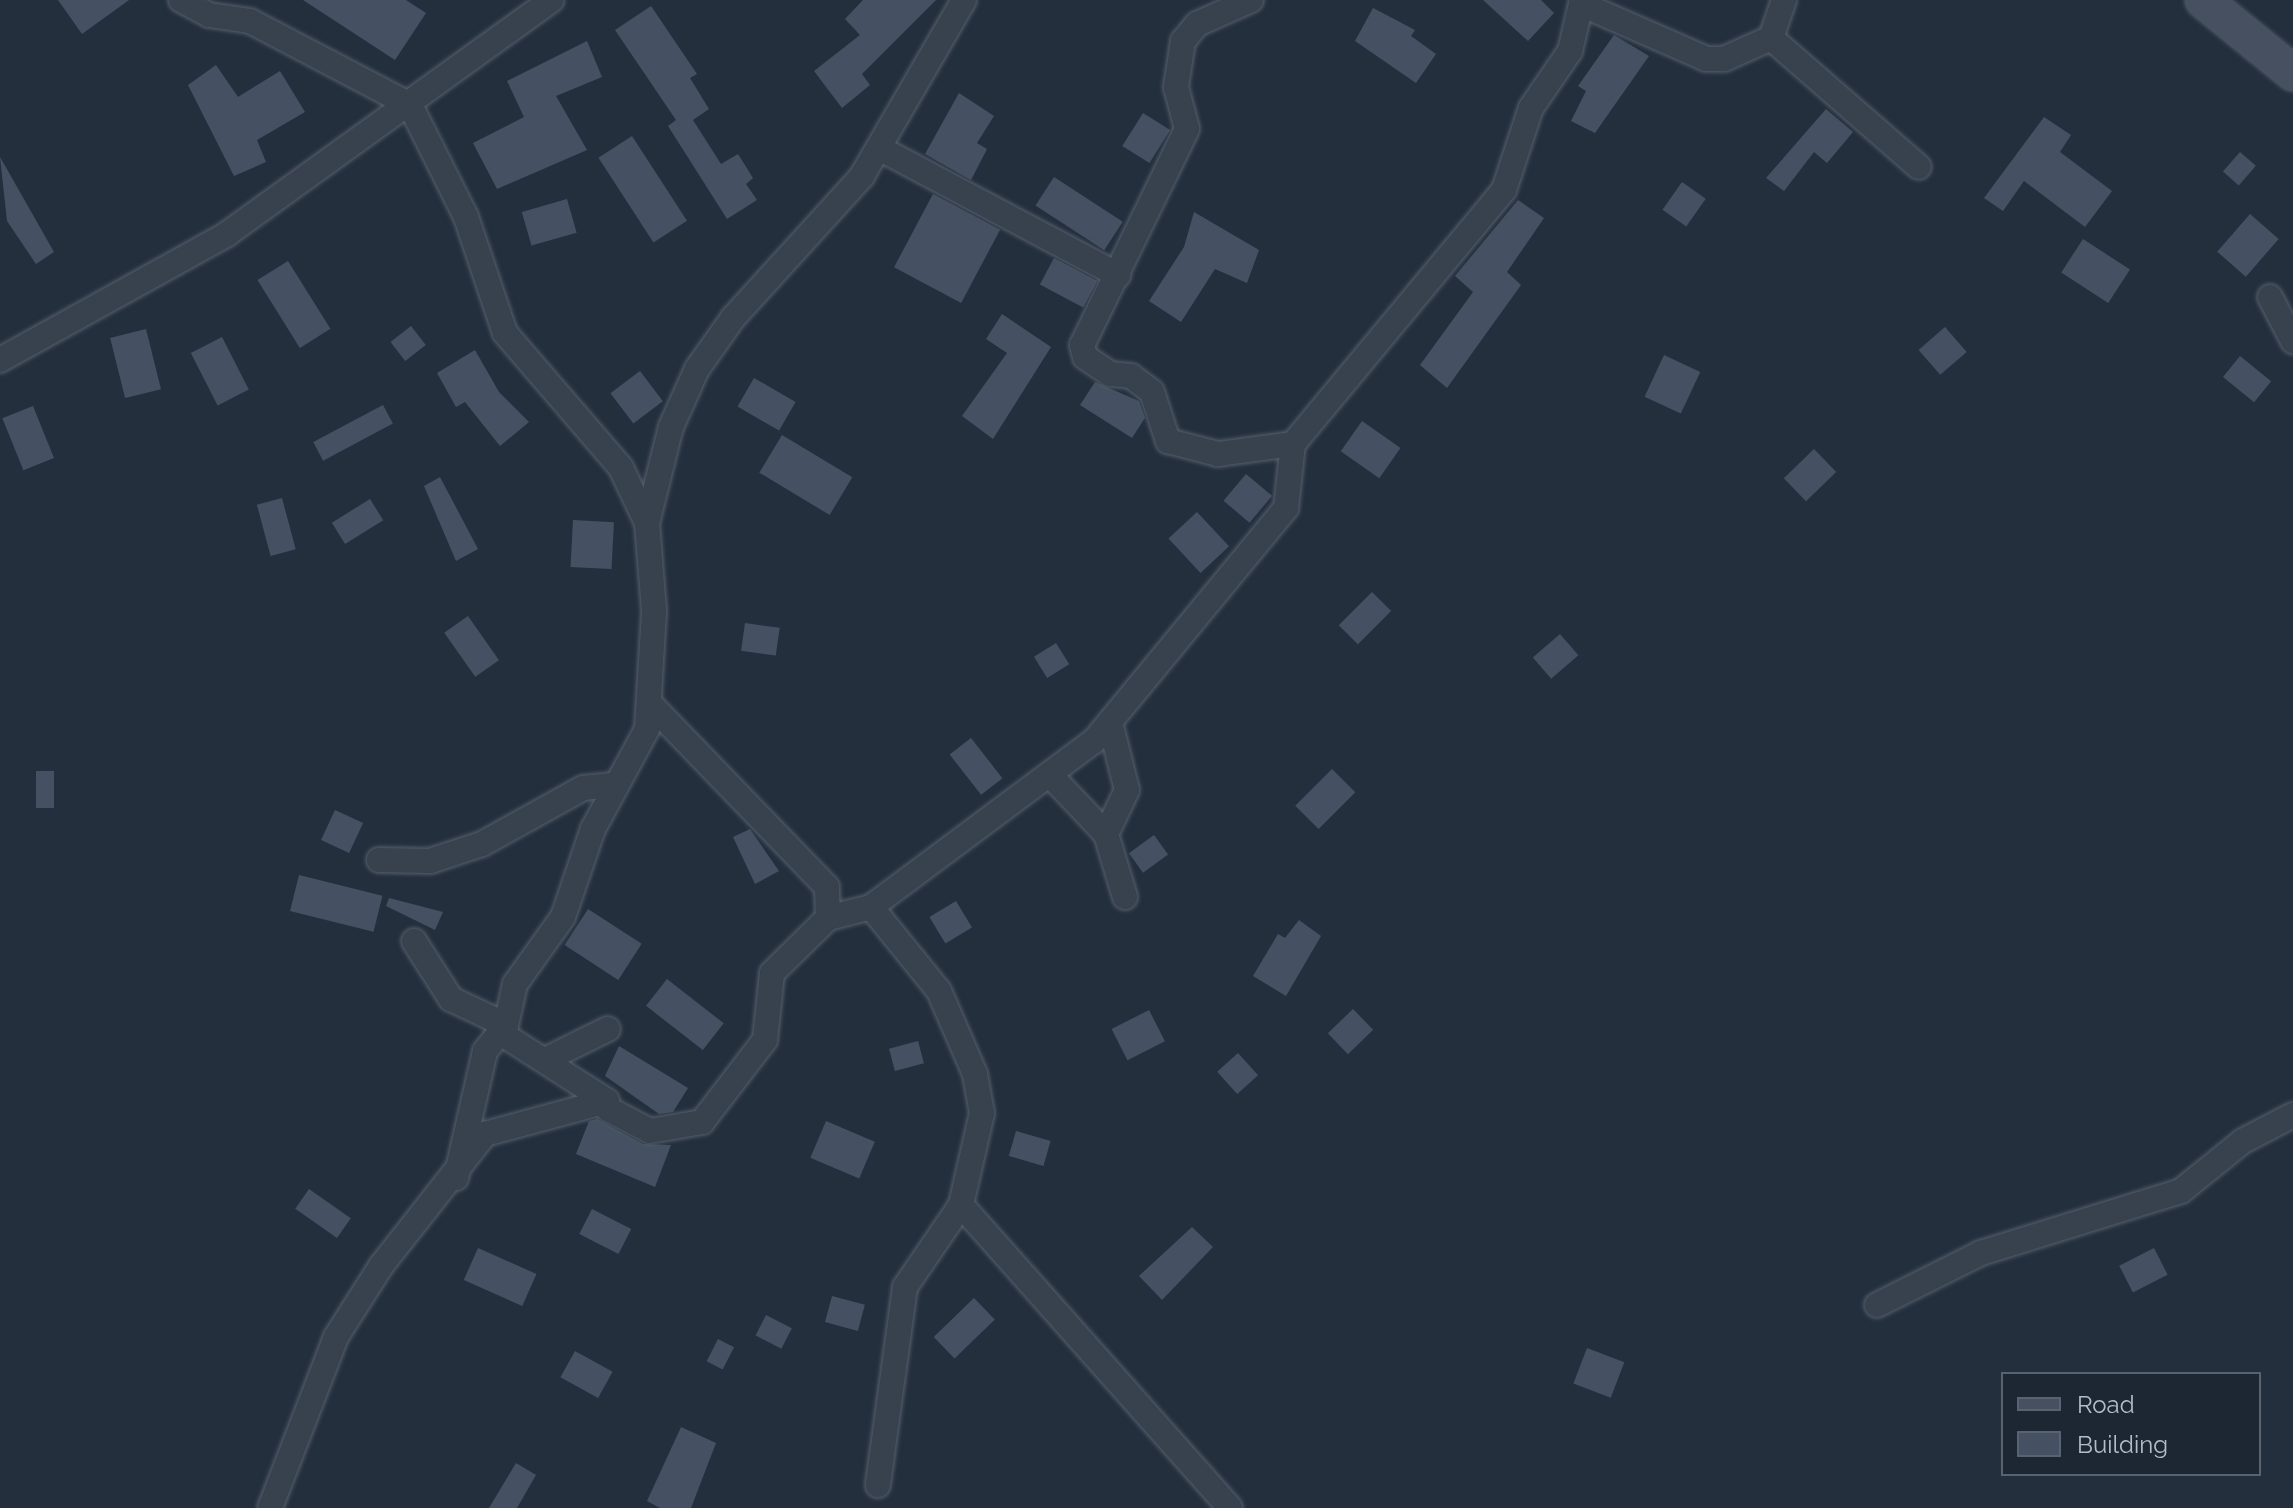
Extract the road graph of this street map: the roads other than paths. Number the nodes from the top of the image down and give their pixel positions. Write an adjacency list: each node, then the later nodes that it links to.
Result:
1 (181, 0): 10 (street)
2 (552, 0): 10 (street)
3 (964, 0): 11 (street)
4 (1251, 0): 13 (street)
5 (1784, 0): 8 (street)
6 (2203, 0): 9 (street)
7 (1582, 2): 8 (street); 17 (street)
8 (1771, 38): 12 (street)
9 (2293, 73)
10 (410, 105): 16 (street); 18 (street)
11 (879, 148): 13 (street); 19 (street)
12 (1919, 167)
13 (1118, 275): 17 (street)
14 (2270, 297): 15 (street)
15 (2293, 341)
16 (0, 360)
17 (1293, 444): 22 (street)
18 (621, 468): 19 (street); 20 (street)
19 (661, 468): 20 (street)
20 (647, 523): 21 (street)
21 (651, 705): 24 (street); 29 (street)
22 (1110, 722): 23 (street); 25 (street)
23 (1050, 775): 25 (street); 28 (street)
24 (613, 785): 26 (street); 31 (street)
25 (1106, 834): 27 (street)
26 (379, 860)
27 (1125, 897)
28 (871, 907): 29 (street); 37 (street)
29 (828, 918): 34 (street)
30 (414, 941): 31 (street)
31 (503, 1029): 33 (street); 36 (street)
32 (608, 1029): 33 (street)
33 (545, 1060): 34 (street)
34 (607, 1101): 36 (street)
35 (2293, 1115): 38 (street)
36 (456, 1178): 40 (street)
37 (961, 1205): 39 (street); 41 (street)
38 (1877, 1305)
39 (878, 1485)
40 (270, 1508)
41 (1230, 1508)

